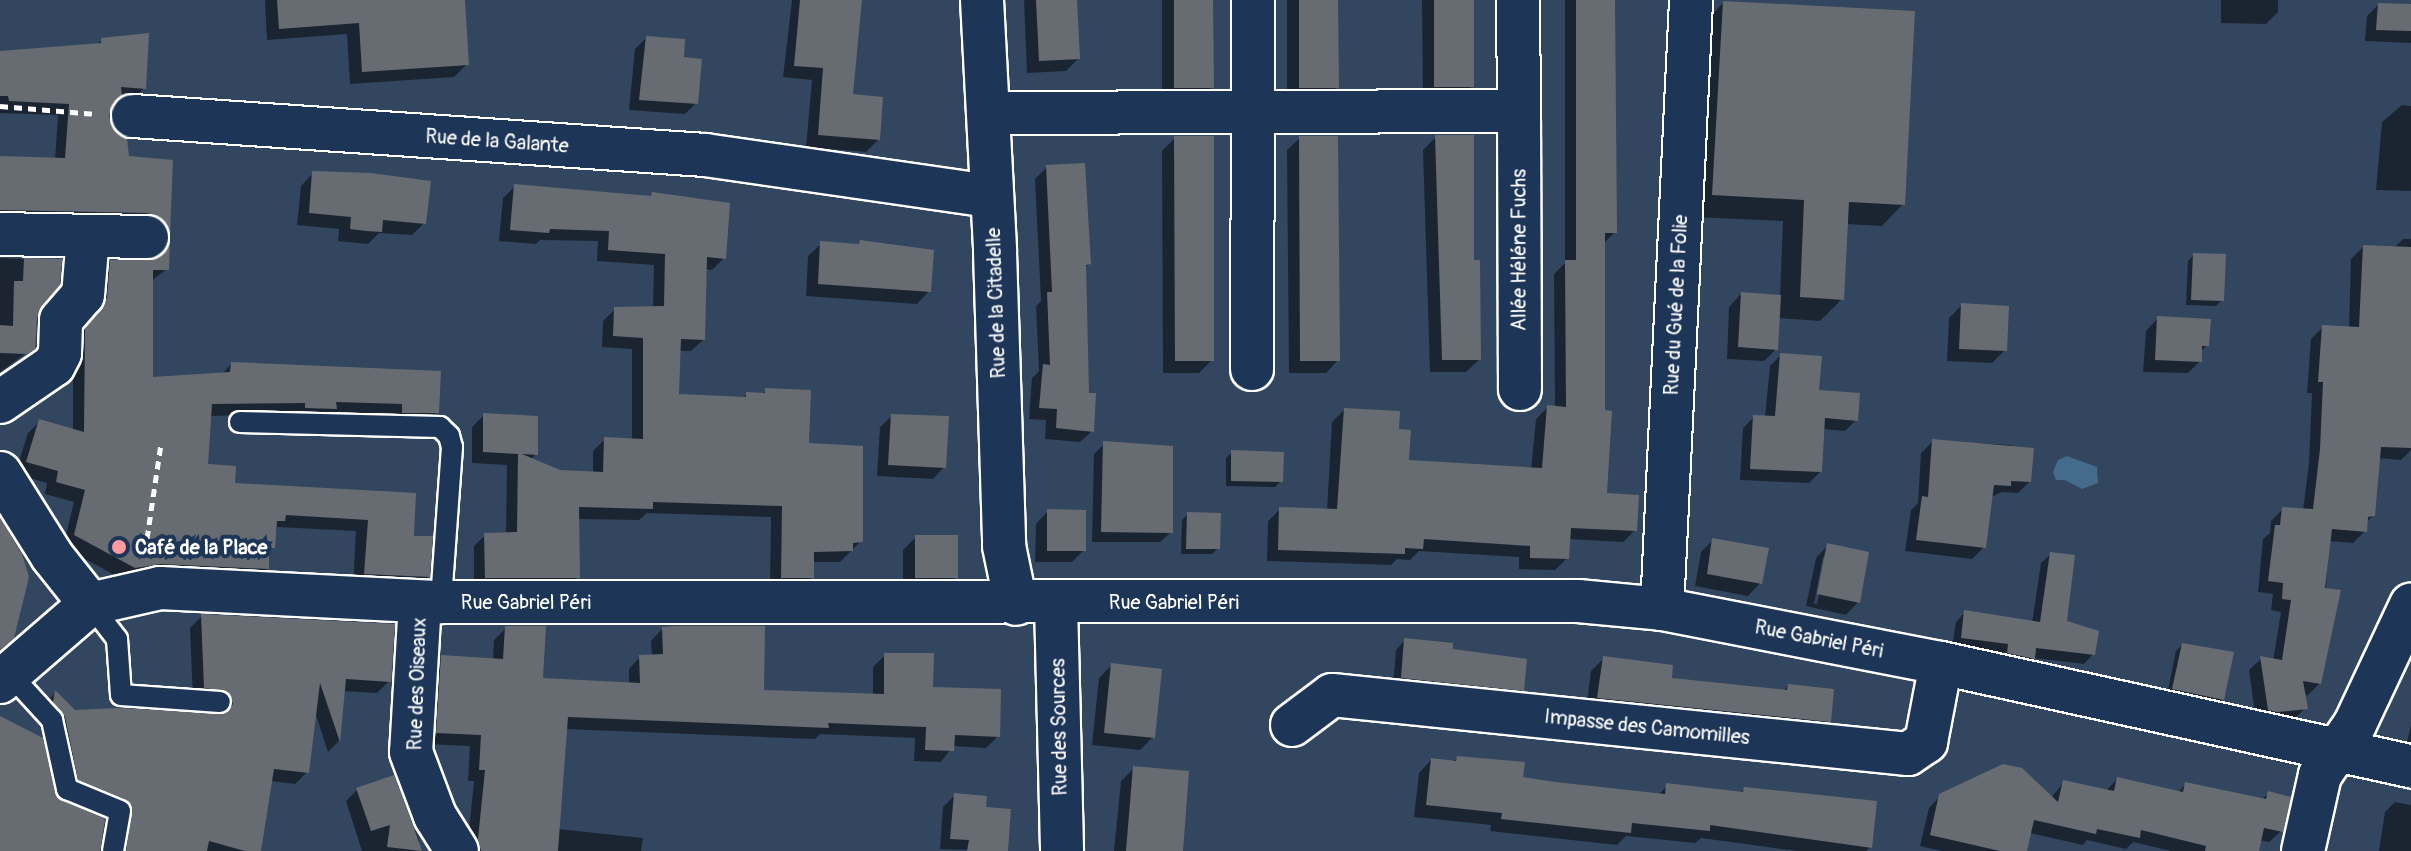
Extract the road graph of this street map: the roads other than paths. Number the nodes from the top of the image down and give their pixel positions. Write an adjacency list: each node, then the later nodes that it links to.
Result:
1 (982, 0): 7 (street, Rue de la Citadelle)
2 (1253, 0): 5 (street)
3 (1518, 0): 6 (street, Allée Héléne Fuchs)
4 (1691, 0): 22 (street, Rue du Gué de la Folie)
5 (1253, 111): 6 (street); 7 (street); 13 (street)
6 (1519, 111): 14 (street, Allée Héléne Fuchs)
7 (989, 113): 9 (street, Rue de la Citadelle)
8 (133, 116): 9 (street, Rue de la Galante)
9 (991, 196): 19 (street, Rue de la Citadelle)
10 (0, 234): 11 (street)
11 (88, 237): 12 (street); 15 (street)
12 (147, 237)
13 (1252, 369)
14 (1520, 389)
15 (0, 402)
16 (240, 422): 18 (lane)
17 (0, 473): 20 (street)
18 (431, 602): 19 (street, Rue Gabriel Péri); 20 (street, Rue Gabriel Péri); 30 (street, Rue des Oiseaux)
19 (1036, 603): 22 (street, Rue Gabriel Péri); 31 (street, Rue des Sources)
20 (90, 604): 24 (street, Rue Gabriel Péri); 25 (lane)
21 (2411, 605): 27 (street)
22 (1662, 609): 23 (street, Rue Gabriel Péri)
23 (1941, 663): 26 (street, Impasse des Camomilles); 27 (street, Rue Gabriel Péri)
24 (10, 672): 29 (lane)
25 (220, 702)
26 (1292, 725)
27 (2335, 749): 28 (street, Rue Gabriel Péri); 32 (street)
28 (2411, 766)
29 (113, 851)
30 (457, 851)
31 (1062, 851)
32 (2303, 851)

